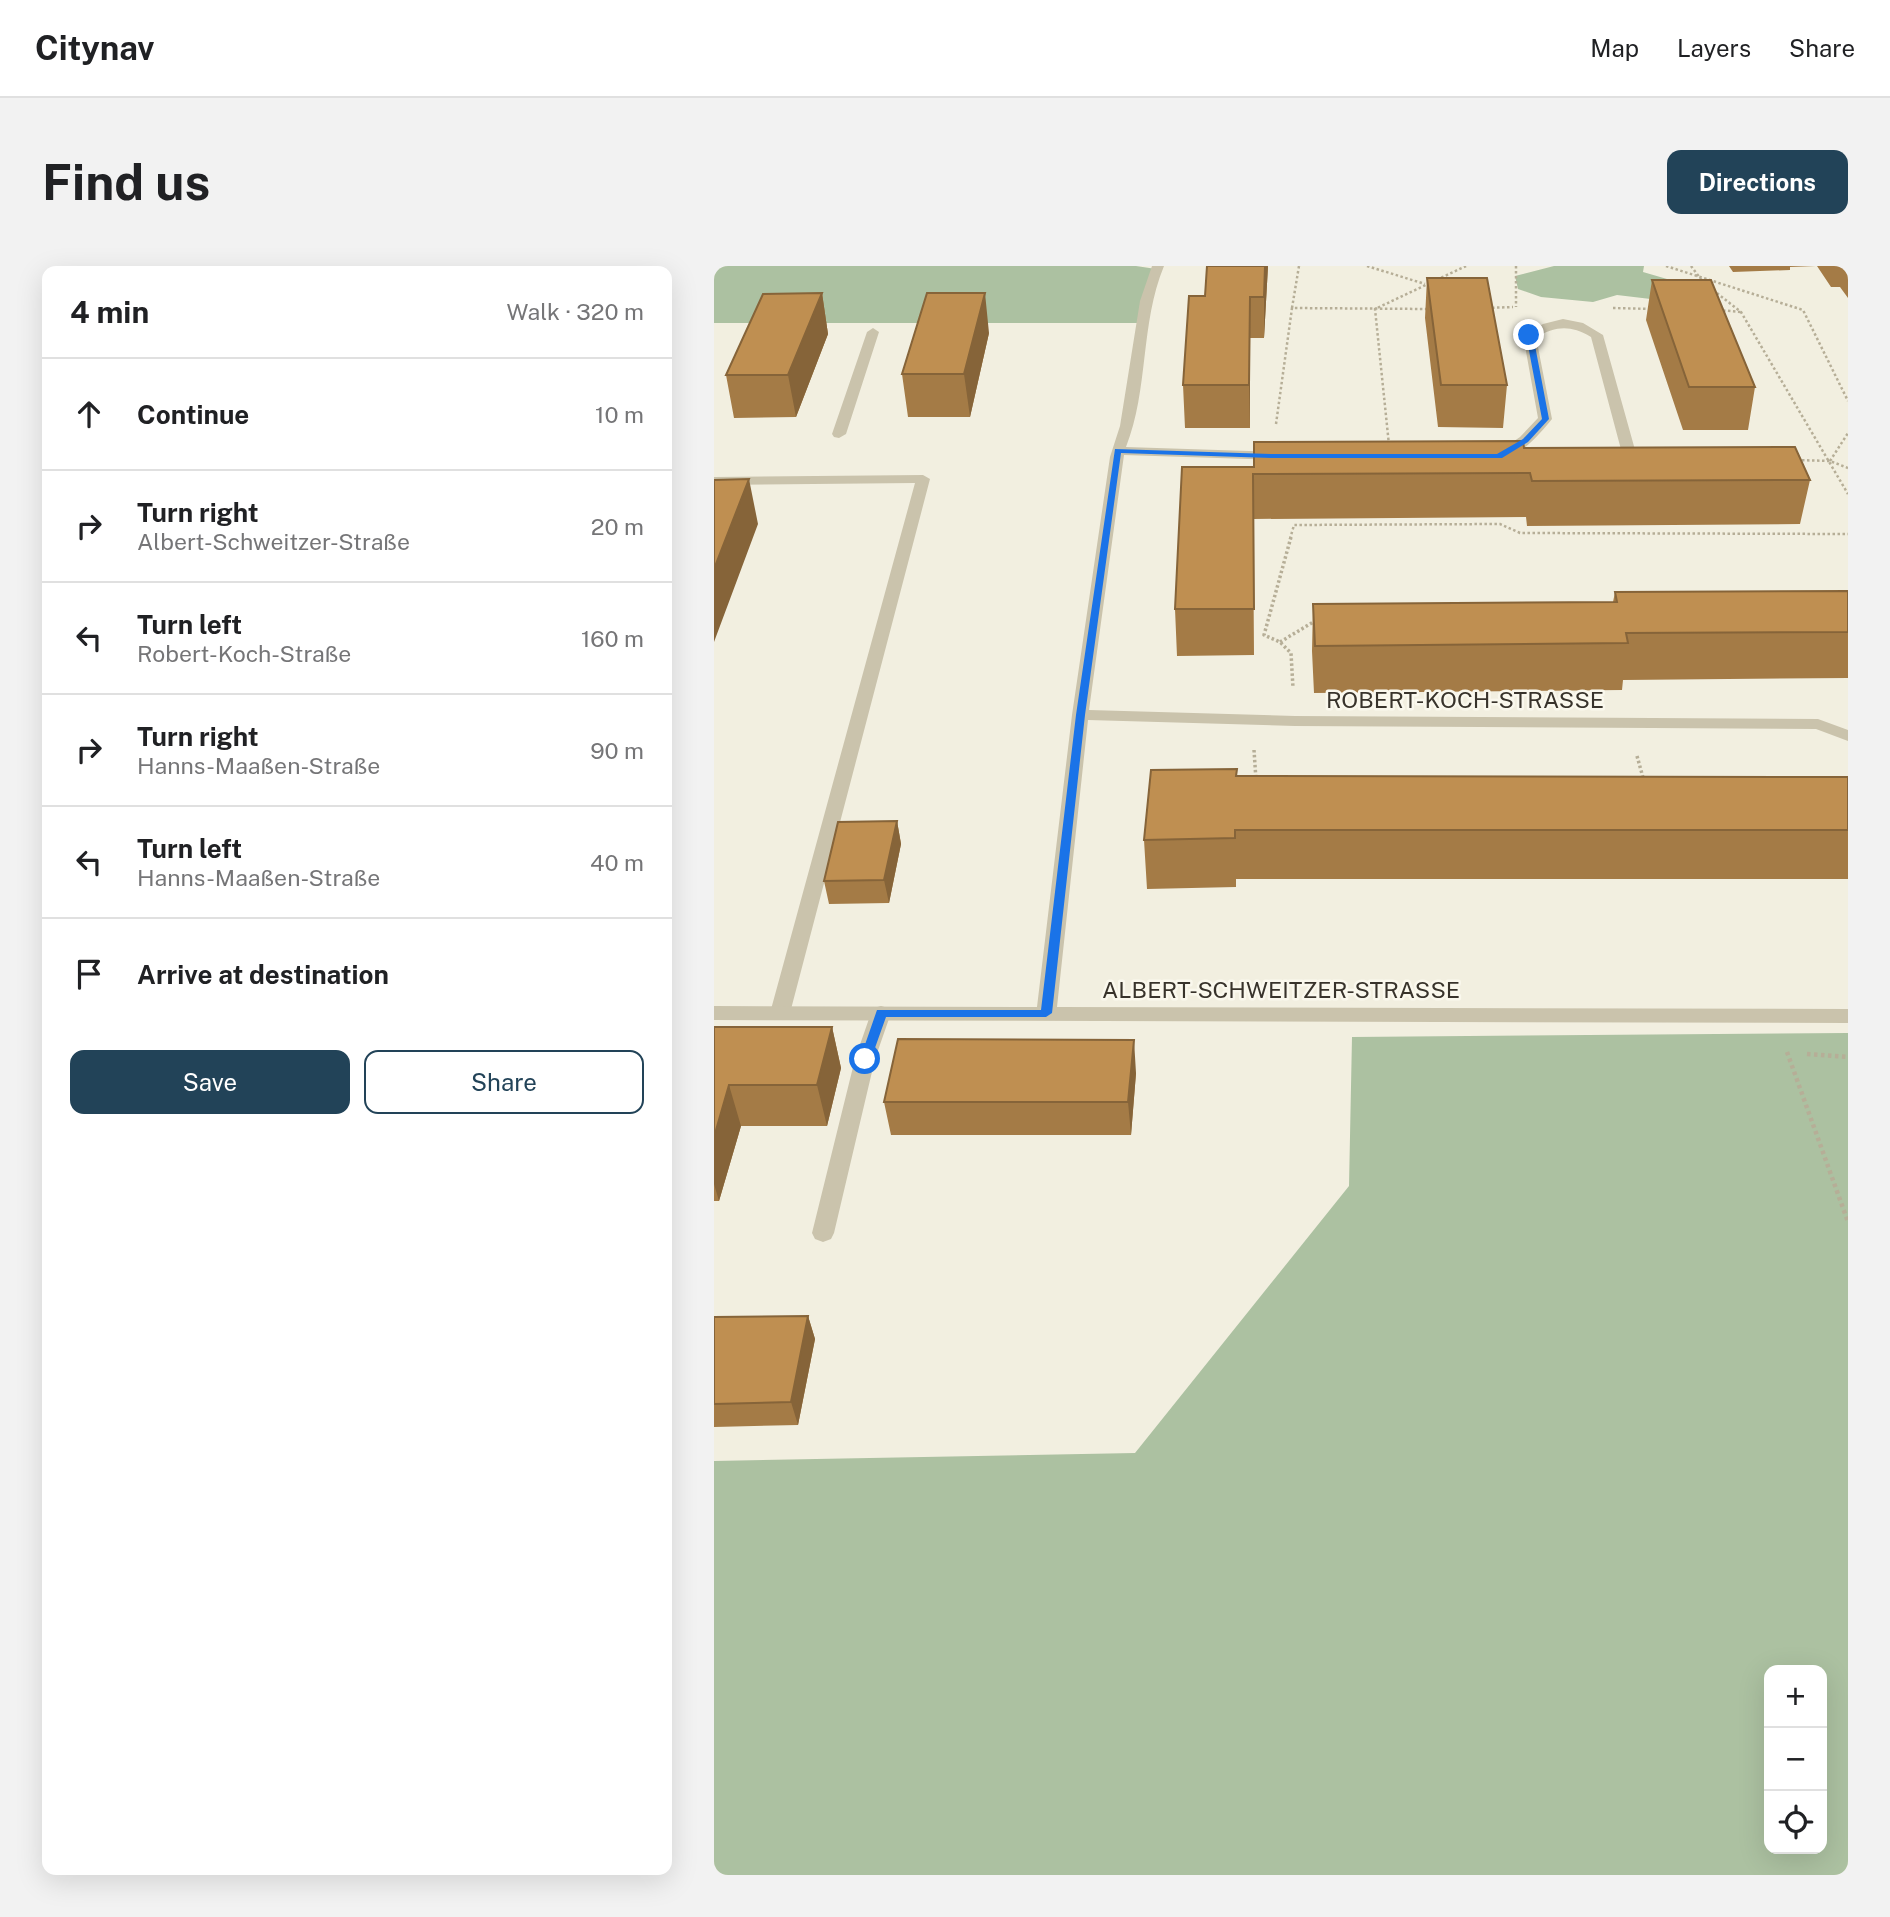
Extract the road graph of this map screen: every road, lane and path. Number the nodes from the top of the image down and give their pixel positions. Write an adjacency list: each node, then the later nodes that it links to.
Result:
1 (1158, 266): 25 (street)
2 (1299, 266): 12 (path)
3 (1367, 266): 9 (path)
4 (1466, 266): 9 (path)
5 (1516, 266): 11 (path)
6 (1666, 266): 8 (path)
7 (1691, 266): 8 (path)
8 (1696, 276): 19 (path); 22 (path)
9 (1425, 284): 10 (path); 15 (path)
10 (1438, 289)
11 (1516, 307): 13 (path); 21 (path)
12 (1292, 308): 15 (path); 26 (path)
13 (1475, 308)
14 (1611, 308): 17 (path)
15 (1375, 309): 16 (path); 28 (path)
16 (1437, 309)
17 (1665, 309)
18 (1706, 310): 19 (path)
19 (1741, 313): 32 (path)
20 (873, 332): 24 (street)
21 (1529, 335): 29 (street); 30 (street)
22 (1848, 401)
23 (1848, 433): 32 (path)
24 (839, 434)
25 (1118, 451): 26 (street); 39 (street)
26 (1271, 456): 27 (street)
27 (1298, 456)
28 (1390, 456)
29 (1523, 457)
30 (1631, 457)
31 (1790, 460): 32 (path)
32 (1830, 461): 33 (path); 35 (path)
33 (1848, 468)
34 (714, 481): 47 (street)
35 (1848, 494)
36 (1848, 534): 38 (path)
37 (1315, 621): 38 (path)
38 (1280, 642): 41 (path)
39 (1080, 715): 40 (street, ROBERT-KOCH-STRASSE); 49 (street)
40 (1252, 720): 41 (street, ROBERT-KOCH-STRASSE); 44 (path)
41 (1295, 721): 42 (street, ROBERT-KOCH-STRASSE)
42 (1627, 723): 43 (street, ROBERT-KOCH-STRASSE); 45 (path)
43 (1848, 736)
44 (1257, 789)
45 (1646, 789)
46 (714, 1013): 47 (street, ALBERT-SCHWEITZER-STRASSE)
47 (780, 1013): 48 (street, ALBERT-SCHWEITZER-STRASSE)
48 (881, 1013): 49 (street, ALBERT-SCHWEITZER-STRASSE); 53 (street)
49 (1046, 1013): 50 (street, ALBERT-SCHWEITZER-STRASSE)
50 (1848, 1016)
51 (1787, 1052): 52 (path)
52 (1848, 1222)
53 (823, 1233)

